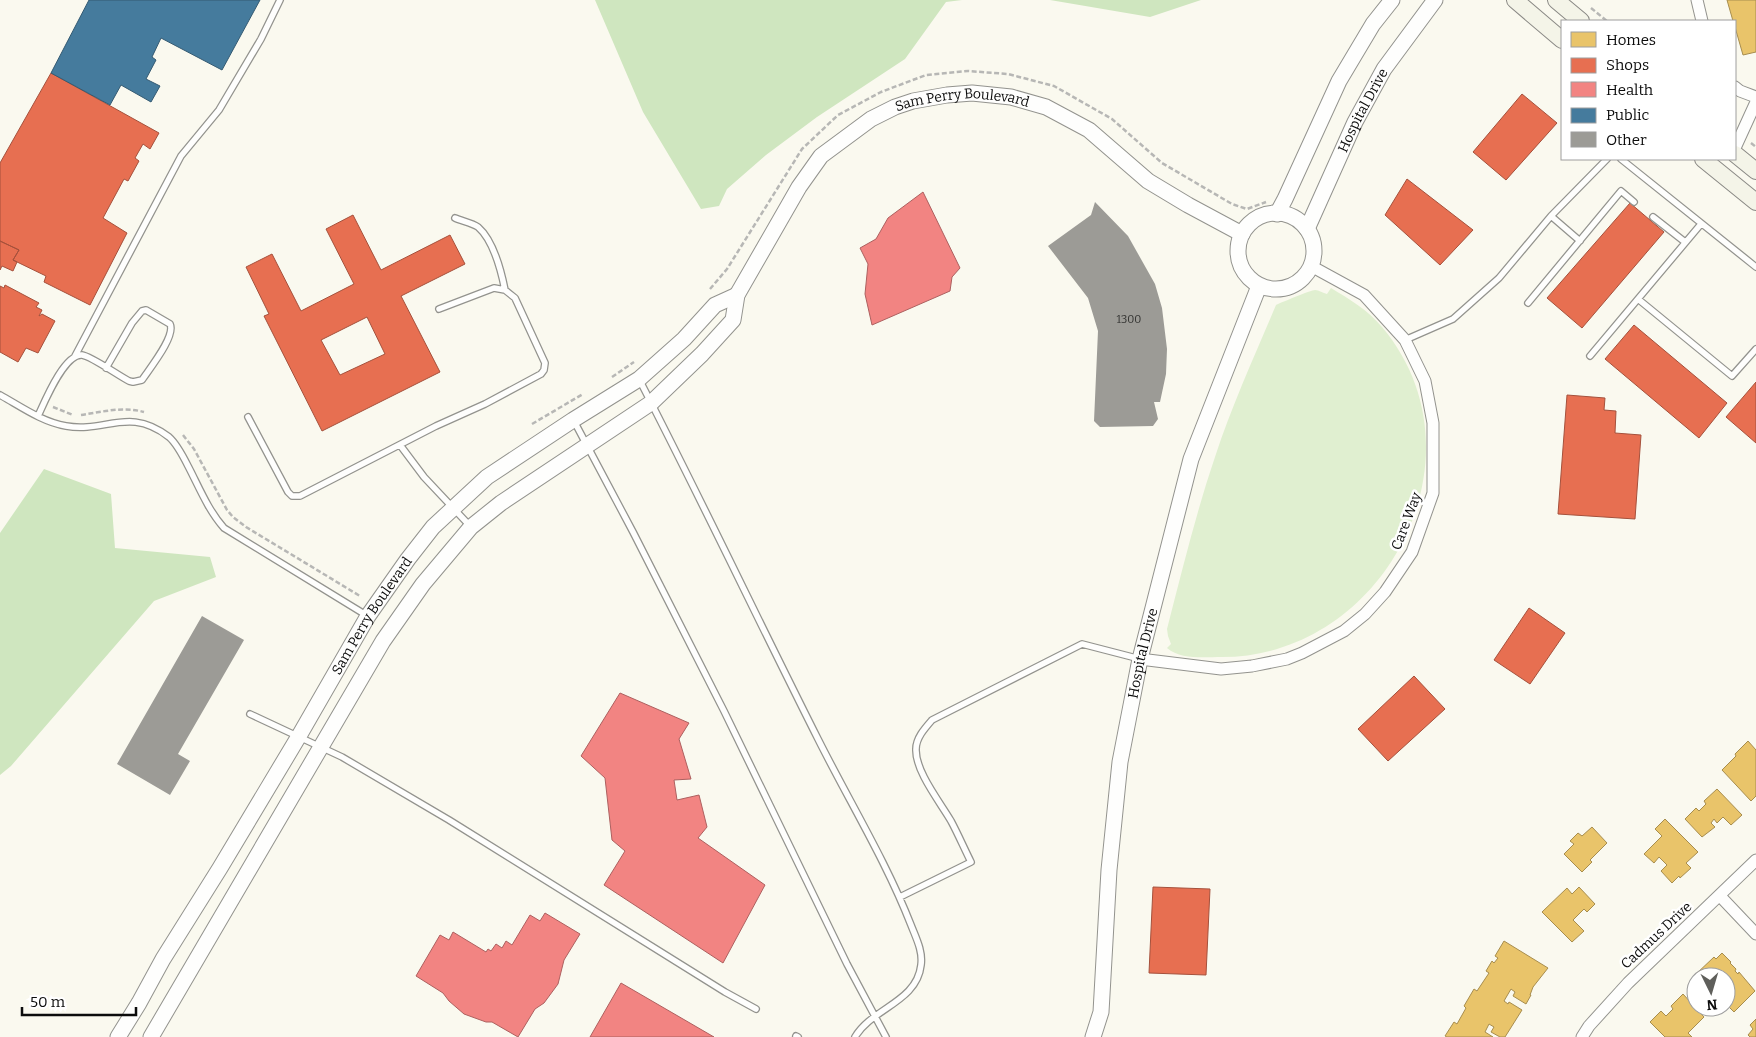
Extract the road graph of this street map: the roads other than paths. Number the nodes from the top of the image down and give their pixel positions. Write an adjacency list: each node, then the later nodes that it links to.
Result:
1 (280, 0): 40 (lane)
2 (1392, 0): 21 (street)
3 (1436, 0): 26 (street, Hospital Drive)
4 (1515, 0): 9 (main road)
5 (1556, 0): 7 (main road)
6 (1697, 0): 8 (street)
7 (1580, 20)
8 (1702, 20)
9 (1561, 39)
10 (1736, 87): 11 (street)
11 (1756, 97)
12 (1756, 102): 13 (street)
13 (1736, 146)
14 (1736, 155): 18 (main road)
15 (1607, 160): 22 (lane)
16 (1622, 160): 25 (lane)
17 (1704, 160): 20 (main road)
18 (1756, 171)
19 (1634, 202): 28 (lane)
20 (1756, 202)
21 (1276, 214): 26 (street); 27 (street)
22 (1551, 216): 28 (lane); 38 (lane)
23 (1653, 217): 29 (lane)
24 (455, 218): 33 (lane)
25 (1701, 224): 29 (lane); 31 (lane)
26 (1307, 229): 30 (street)
27 (1242, 234): 32 (street); 34 (street, Sam Perry Boulevard)
28 (1580, 241): 36 (lane)
29 (1685, 242): 35 (lane)
30 (1311, 266): 32 (street); 38 (street, Care Way)
31 (1756, 267)
32 (1259, 286): 54 (street, Hospital Drive)
33 (505, 290): 37 (lane); 49 (lane)
34 (737, 296): 43 (street, Sam Perry Boulevard); 45 (street, Sam Perry Boulevard)
35 (1638, 299): 39 (lane); 41 (lane)
36 (1528, 303)
37 (439, 309)
38 (1405, 340): 54 (street, Care Way)
39 (1756, 349)
40 (75, 356): 42 (lane); 46 (lane)
41 (1590, 356)
42 (106, 368): 42 (lane)
43 (639, 379): 45 (lane); 48 (street, Sam Perry Boulevard)
44 (0, 395): 46 (lane)
45 (651, 403): 50 (street, Sam Perry Boulevard); 60 (lane)
46 (38, 416): 53 (lane)
47 (248, 417): 49 (lane)
48 (573, 420): 50 (lane); 51 (street, Sam Perry Boulevard)
49 (400, 445): 51 (lane)
50 (587, 445): 52 (street, Sam Perry Boulevard); 63 (lane)
51 (453, 510): 52 (lane); 53 (street, Sam Perry Boulevard)
52 (471, 527): 57 (street, Sam Perry Boulevard)
53 (368, 616): 56 (street, Sam Perry Boulevard)
54 (1140, 659): 60 (lane); 68 (street, Hospital Drive)
55 (250, 714): 56 (lane)
56 (299, 736): 57 (lane); 64 (street, Sam Perry Boulevard)
57 (320, 746): 62 (lane); 65 (street, Sam Perry Boulevard)
58 (1756, 860): 59 (street, Cadmus Drive)
59 (1720, 896): 61 (street); 69 (street, Cadmus Drive)
60 (900, 897): 63 (lane)
61 (1756, 934)
62 (756, 1009)
63 (875, 1015): 66 (lane); 67 (lane)
64 (118, 1037)
65 (151, 1037)
66 (854, 1037)
67 (886, 1037)
68 (1093, 1037)
69 (1582, 1037)

